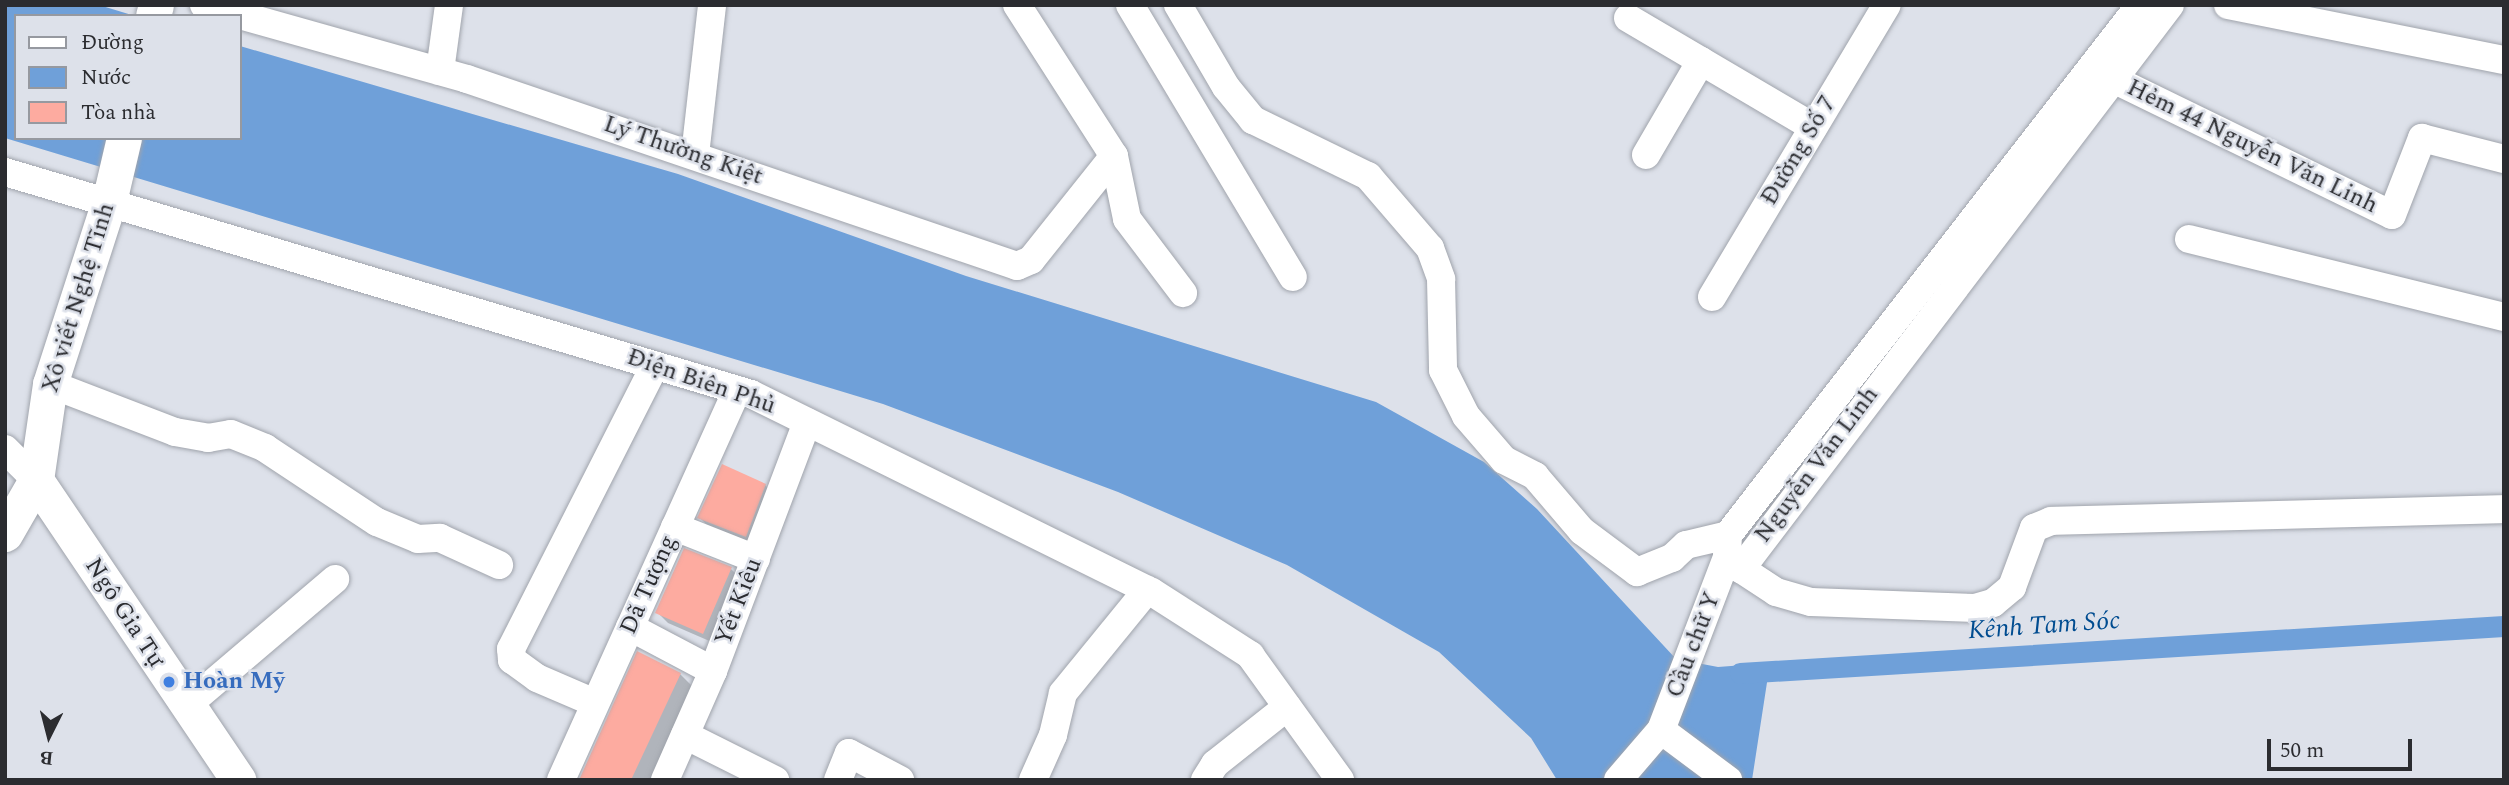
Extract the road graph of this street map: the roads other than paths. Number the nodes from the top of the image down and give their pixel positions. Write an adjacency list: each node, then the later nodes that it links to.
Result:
1 (204, 5): 11 (street, Lý Thường Kiệt)
2 (449, 5): 16 (street)
3 (712, 5): 20 (street)
4 (1017, 5): 22 (street)
5 (1130, 5): 28 (street)
6 (1178, 5): 41 (street)
7 (1886, 5): 18 (street, Đường Số 7)
8 (2140, 5): 27 (street, Nguyễn Văn Linh)
9 (2170, 5): 17 (street, Nguyễn Văn Linh)
10 (2228, 5): 14 (street)
11 (236, 14)
12 (242, 16): 16 (street, Lý Thường Kiệt)
13 (1629, 18): 15 (street)
14 (2504, 60)
15 (1701, 61): 18 (street); 21 (street)
16 (440, 71): 20 (street, Lý Thường Kiệt)
17 (2113, 79): 23 (street, Hẻm 44 Nguyễn Văn Linh); 27 (street, Nguyễn Văn Linh)
18 (1813, 127): 30 (street, Đường Số 7)
19 (124, 140): 25 (main road, Xô viết Nghệ Tĩnh)
20 (695, 155): 22 (street, Lý Thường Kiệt)
21 (1646, 155)
22 (1114, 156): 29 (street)
23 (2504, 159)
24 (5, 172): 25 (street, Điện Biên Phủ)
25 (110, 195): 32 (street, Điện Biên Phủ); 33 (main road, Xô viết Nghệ Tĩnh)
26 (2189, 239): 31 (street)
27 (1964, 249): 41 (street, Nguyễn Văn Linh); 42 (street, Nguyễn Văn Linh)
28 (1293, 277)
29 (1183, 293)
30 (1712, 297)
31 (2504, 317)
32 (654, 365): 34 (street, Điện Biên Phủ); 49 (street)
33 (50, 384): 37 (main road, Xô viết Nghệ Tĩnh); 44 (street)
34 (737, 390): 35 (street, Điện Biên Phủ); 39 (street, Dã Tượng)
35 (807, 422): 43 (street, Yết Kiêu); 46 (street, Điện Biên Phủ)
36 (5, 449): 37 (street, Ngô Gia Tự)
37 (36, 480): 40 (main road, Xô viết Nghệ Tĩnh); 50 (main road, Ngô Gia Tự)
38 (2504, 509): 42 (street)
39 (675, 527): 43 (street); 47 (street, Dã Tượng)
40 (5, 534)
41 (1727, 548): 42 (street, Nguyễn Văn Linh); 52 (street, Cầu chữ Y)
42 (1752, 550)
43 (756, 559): 48 (street, Yết Kiêu)
44 (499, 565)
45 (335, 579): 50 (street)
46 (1147, 590): 51 (street, Điện Biên Phủ); 60 (street)
47 (629, 627): 48 (street); 49 (street, Dã Tượng)
48 (713, 671): 53 (street, Yết Kiêu)
49 (595, 703): 55 (street, Dã Tượng)
50 (186, 706): 54 (main road, Ngô Gia Tự)
51 (1287, 707): 61 (street); 62 (street, Điện Biên Phủ)
52 (1661, 730): 63 (street, Cầu chữ Y); 64 (street, Cầu chữ Y)
53 (685, 735): 56 (street, Yết Kiêu); 57 (street)
54 (238, 780)
55 (561, 780)
56 (666, 780)
57 (775, 780)
58 (838, 780): 59 (street)
59 (901, 780)
60 (1032, 780)
61 (1205, 780)
62 (1340, 780)
63 (1618, 780)
64 (1728, 780)

